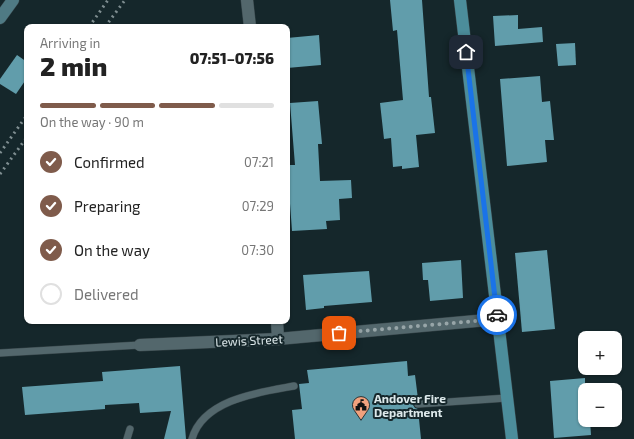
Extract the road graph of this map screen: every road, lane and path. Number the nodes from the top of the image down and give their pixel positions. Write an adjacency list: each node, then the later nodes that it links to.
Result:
1 (13, 0): 4 (main road)
2 (247, 0): 5 (street)
3 (460, 0): 6 (main road)
4 (0, 18)
5 (250, 24)
6 (498, 319): 8 (street, Lewis Street); 12 (main road)
7 (277, 324): 8 (street)
8 (278, 339): 9 (street, Lewis Street)
9 (140, 345): 10 (lane, Lewis Street)
10 (0, 353)
11 (294, 386): 16 (lane)
12 (507, 398): 13 (lane); 17 (main road)
13 (418, 404)
14 (130, 429): 15 (lane)
15 (127, 439)
16 (192, 439)
17 (512, 439)

